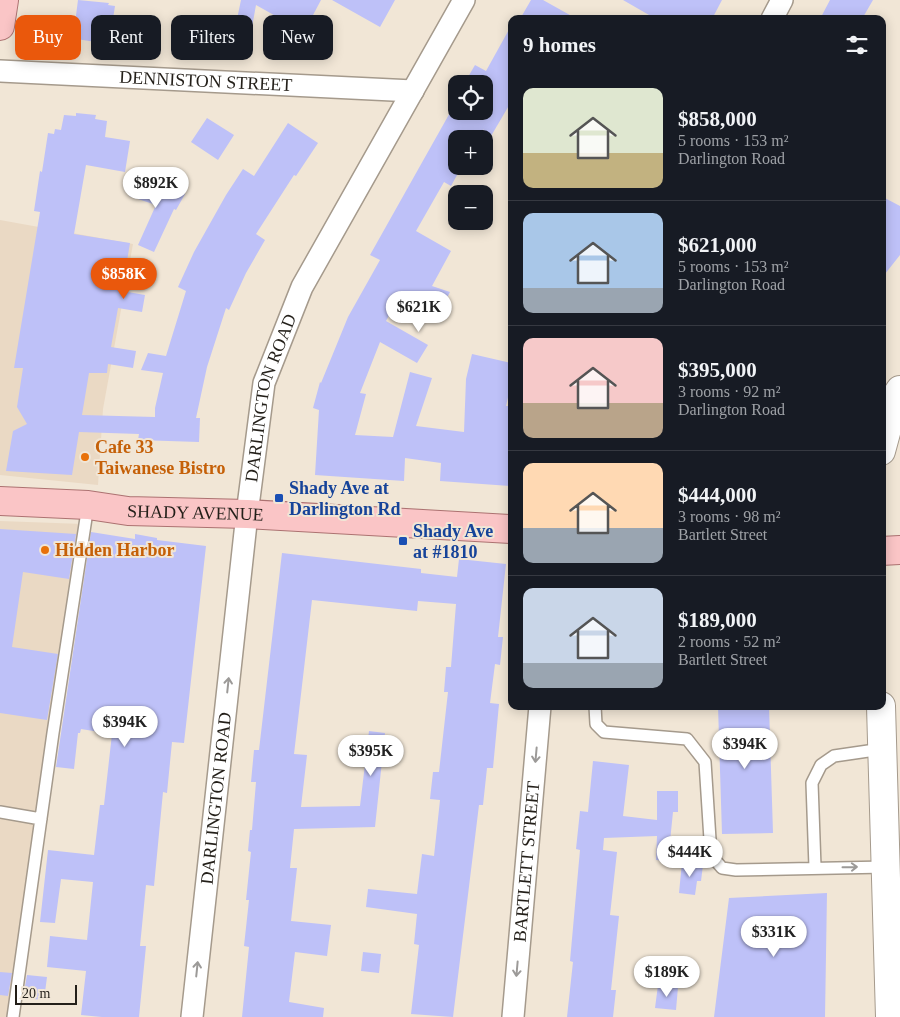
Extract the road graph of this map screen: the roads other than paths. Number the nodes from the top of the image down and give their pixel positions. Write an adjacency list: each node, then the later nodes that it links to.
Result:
1 (4, 0): 5 (main road)
2 (464, 0): 7 (street, DARLINGTON ROAD)
3 (782, 0): 4 (street)
4 (774, 15)
5 (0, 26)
6 (0, 71): 7 (street, DENNISTON STREET)
7 (413, 91): 12 (street, DARLINGTON ROAD)
8 (900, 390): 9 (main road)
9 (886, 433)
10 (0, 500): 11 (main road, SHADY AVENUE)
11 (88, 505): 12 (main road, SHADY AVENUE); 21 (lane)
12 (247, 514): 13 (main road, SHADY AVENUE); 25 (street, DARLINGTON ROAD, one-way to 12)
13 (508, 529)
14 (900, 550): 15 (main road)
15 (886, 551)
16 (540, 710): 26 (street, BARTLETT STREET, one-way to 26)
17 (595, 710): 23 (lane)
18 (880, 710): 19 (main road)
19 (882, 749): 22 (main road); 23 (lane)
20 (0, 812): 21 (lane)
21 (40, 819): 24 (lane)
22 (886, 867): 23 (lane, one-way to 22); 27 (main road)
23 (815, 868)
24 (13, 1017)
25 (192, 1017)
26 (513, 1017)
27 (890, 1017)

